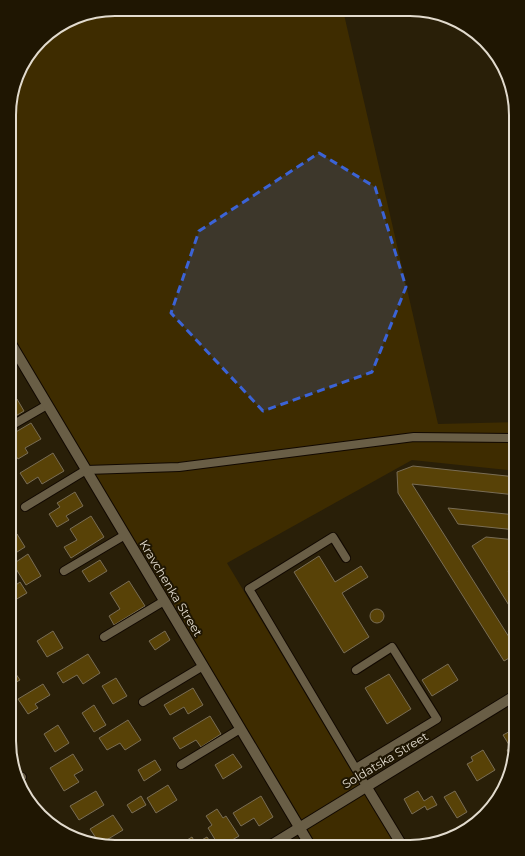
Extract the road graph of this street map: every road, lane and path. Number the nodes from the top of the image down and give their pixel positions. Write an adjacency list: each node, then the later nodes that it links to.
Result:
1 (16, 352): 2 (street, Kravchenka Street)
2 (47, 405): 3 (lane); 5 (street, Kravchenka Street)
3 (16, 423)
4 (509, 438): 5 (lane)
5 (86, 470): 6 (lane); 7 (street, Kravchenka Street)
6 (25, 507)
7 (124, 535): 9 (lane); 10 (street, Kravchenka Street)
8 (346, 558): 18 (lane)
9 (64, 571)
10 (164, 601): 11 (lane); 12 (street, Kravchenka Street)
11 (104, 637)
12 (203, 666): 15 (lane); 16 (street, Kravchenka Street)
13 (356, 670): 18 (lane)
14 (509, 699): 19 (street, Soldatska Street)
15 (143, 702)
16 (240, 729): 17 (lane); 20 (street, Kravchenka Street)
17 (181, 765)
18 (356, 768): 19 (lane)
19 (366, 786): 20 (street, Soldatska Street); 23 (street)
20 (299, 828): 21 (street, Soldatska Street); 22 (street, Kravchenka Street)
21 (279, 840)
22 (307, 840)
23 (399, 840)

